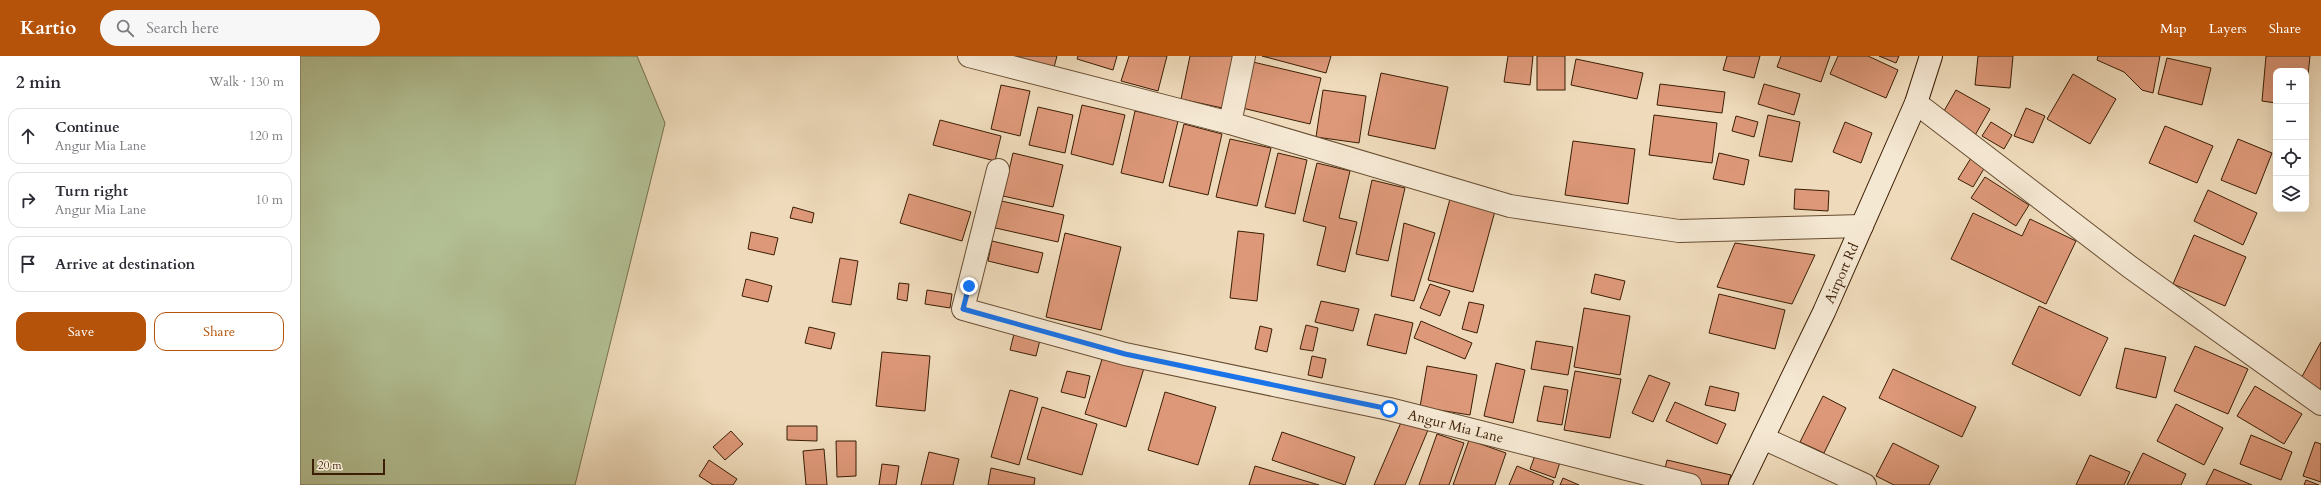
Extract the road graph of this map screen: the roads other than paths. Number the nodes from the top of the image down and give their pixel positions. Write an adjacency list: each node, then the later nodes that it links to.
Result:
1 (969, 56): 5 (street)
2 (1244, 56): 5 (street)
3 (1931, 56): 4 (street, Airport Rd)
4 (1916, 103): 7 (street, Airport Rd); 8 (street)
5 (1230, 123): 7 (street)
6 (998, 170): 10 (street, Angur Mia Lane)
7 (1862, 226): 9 (street, Airport Rd)
8 (2321, 404)
9 (1763, 438): 11 (street, Airport Rd); 12 (street)
10 (1690, 485)
11 (1740, 485)
12 (1865, 485)

